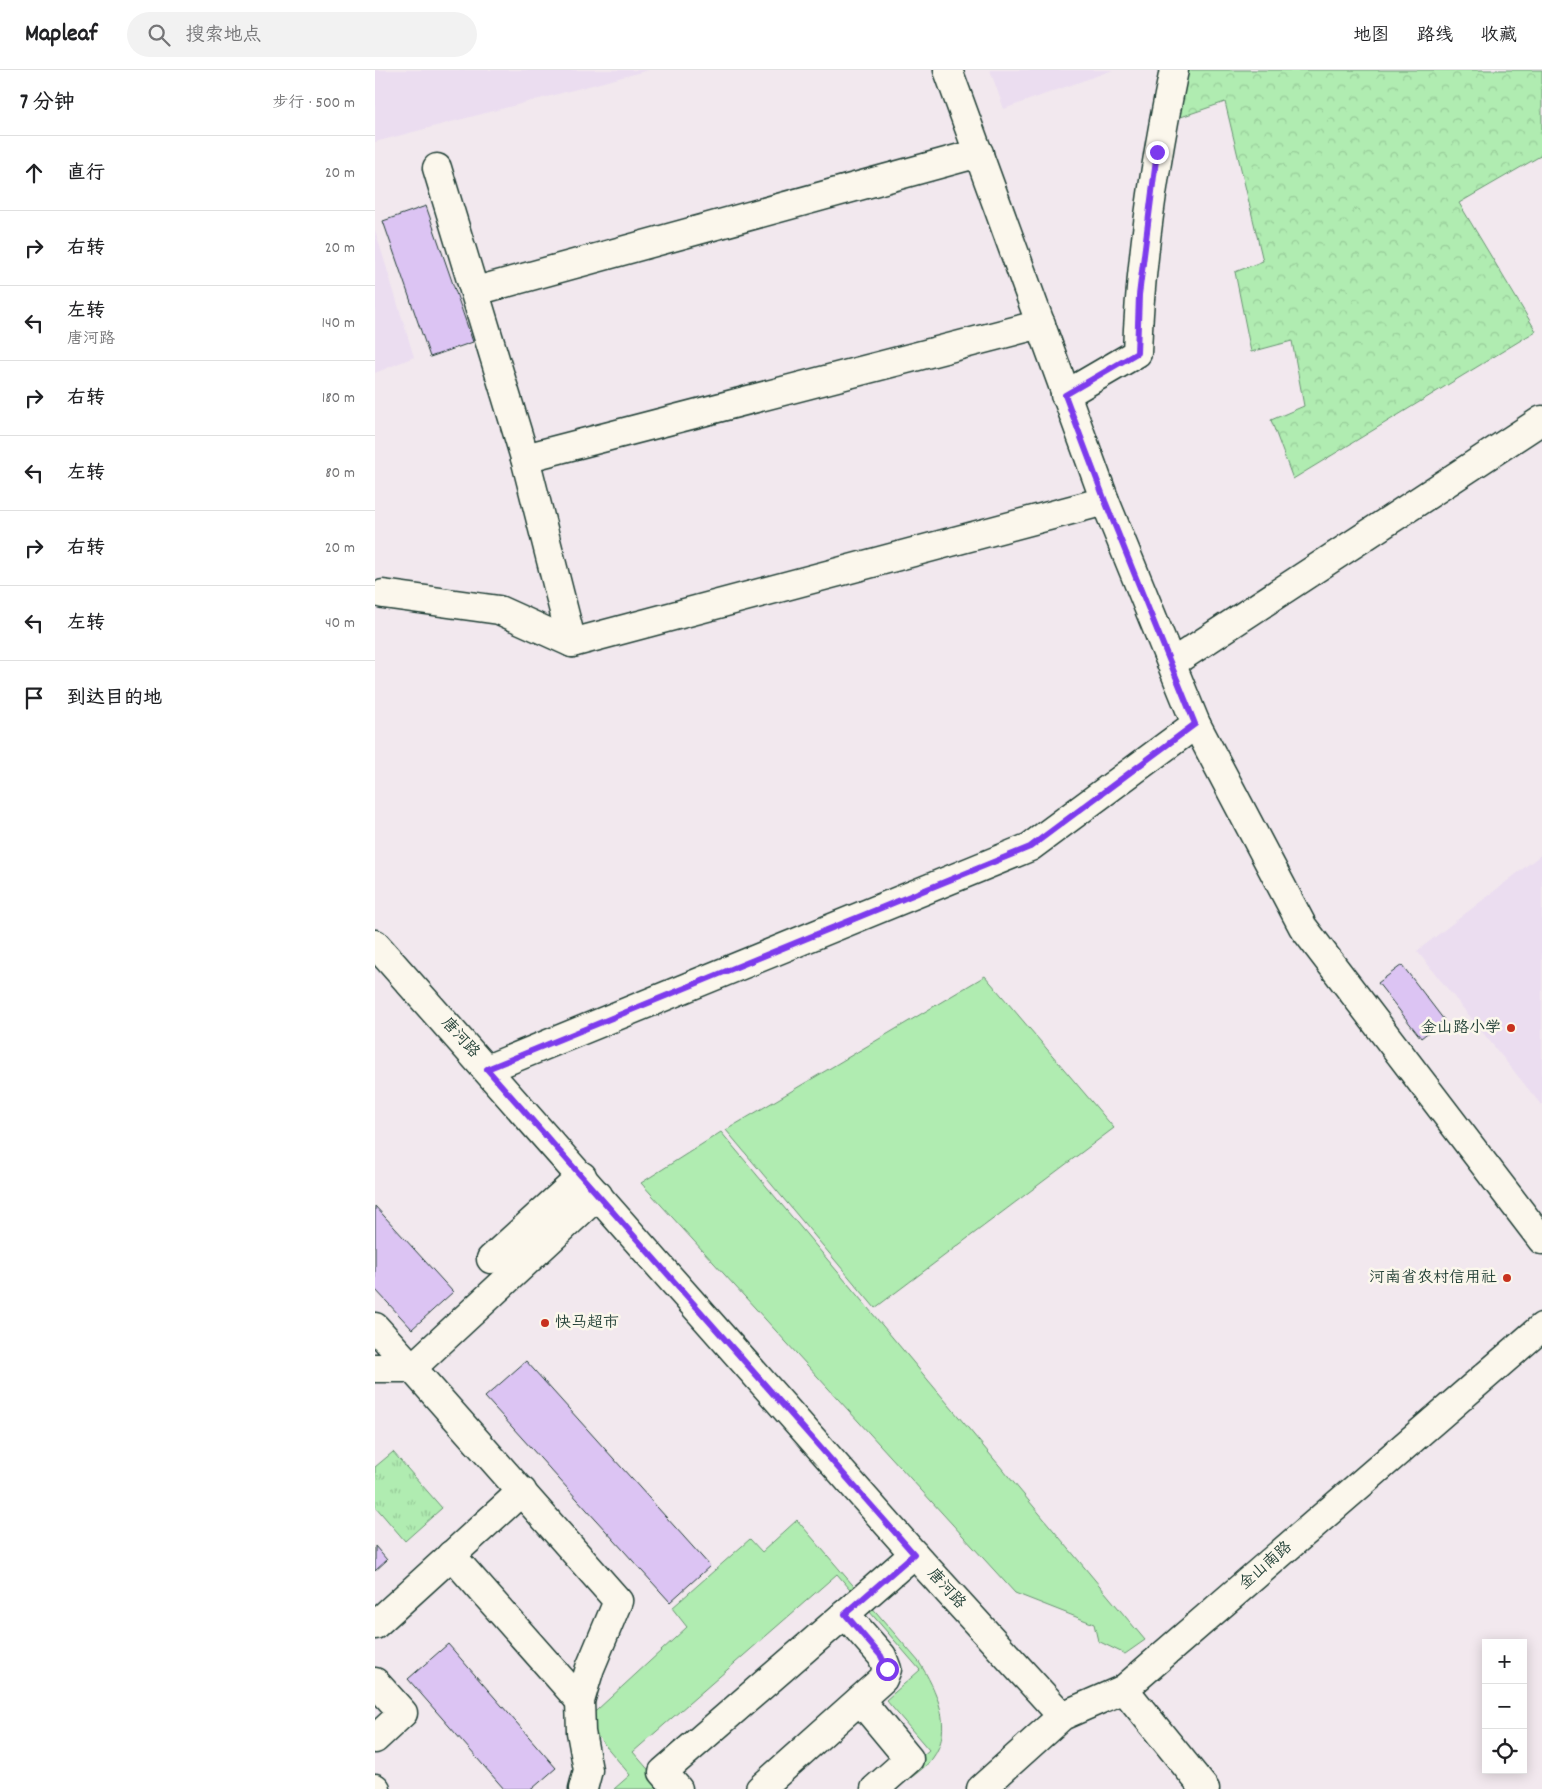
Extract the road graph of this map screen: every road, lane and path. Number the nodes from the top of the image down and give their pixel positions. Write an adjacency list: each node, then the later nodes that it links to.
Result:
1 (948, 70): 3 (street)
2 (1174, 70): 7 (street)
3 (979, 153): 5 (street); 6 (street)
4 (437, 168): 5 (street)
5 (476, 291): 9 (street)
6 (1041, 324): 7 (street); 9 (street)
7 (1065, 395): 10 (street)
8 (1542, 420): 13 (street)
9 (525, 458): 12 (street)
10 (1105, 501): 12 (street); 13 (street)
11 (383, 594): 12 (street)
12 (572, 643)
13 (1172, 663): 14 (street)
14 (1195, 724): 16 (street); 18 (street)
15 (375, 944): 16 (street, 唐河路)
16 (487, 1069): 17 (street, 唐河路)
17 (590, 1186): 19 (street); 23 (street); 25 (street, 唐河路)
18 (1542, 1240)
19 (491, 1259)
20 (375, 1327): 23 (street)
21 (1542, 1327): 30 (street, 金山南路)
22 (375, 1368): 23 (street)
23 (412, 1368): 24 (street)
24 (522, 1491): 26 (street); 32 (street)
25 (914, 1554): 27 (street); 33 (street, 唐河路)
26 (451, 1555): 28 (street); 32 (street)
27 (845, 1614): 31 (street); 36 (street)
28 (375, 1625)
29 (375, 1682): 34 (street)
30 (1124, 1689): 33 (street, 金山南路); 40 (street)
31 (859, 1700): 37 (street); 38 (street)
32 (580, 1701): 35 (street)
33 (1062, 1716): 39 (street, 金山南路)
34 (375, 1740)
35 (583, 1789)
36 (678, 1789)
37 (760, 1789)
38 (875, 1789)
39 (981, 1789)
40 (1205, 1789)

